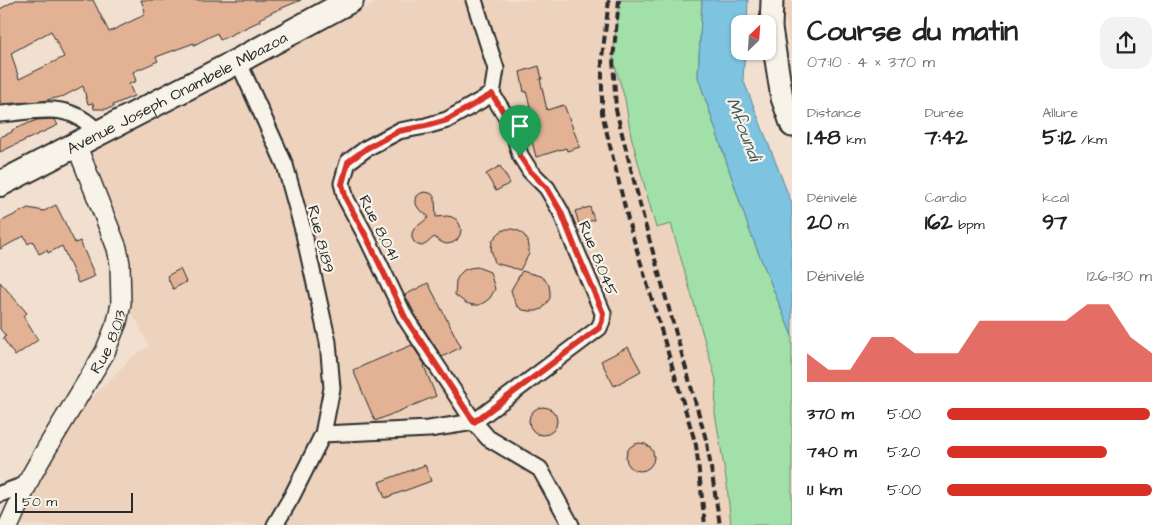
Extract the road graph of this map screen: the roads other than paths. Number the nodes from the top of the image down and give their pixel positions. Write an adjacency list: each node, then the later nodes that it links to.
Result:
1 (351, 0): 4 (main road, Avenue Joseph Onambele Mbazoa)
2 (474, 0): 5 (street)
3 (772, 0): 7 (main road)
4 (238, 61): 8 (main road, Avenue Joseph Onambele Mbazoa); 12 (street, Rue 8.189)
5 (492, 94): 11 (street, Rue 8.045); 11 (street, Rue 8.041)
6 (0, 114): 8 (street)
7 (792, 126)
8 (98, 132): 9 (main road, Avenue Joseph Onambele Mbazoa)
9 (76, 144): 10 (main road, Avenue Joseph Onambele Mbazoa); 13 (street, Rue 8.013)
10 (0, 184)
11 (474, 422): 12 (street); 17 (street)
12 (323, 434): 16 (street, Rue 8.189)
13 (27, 484): 14 (street); 15 (street, Rue 8.013)
14 (0, 494)
15 (9, 525)
16 (275, 525)
17 (571, 525)

